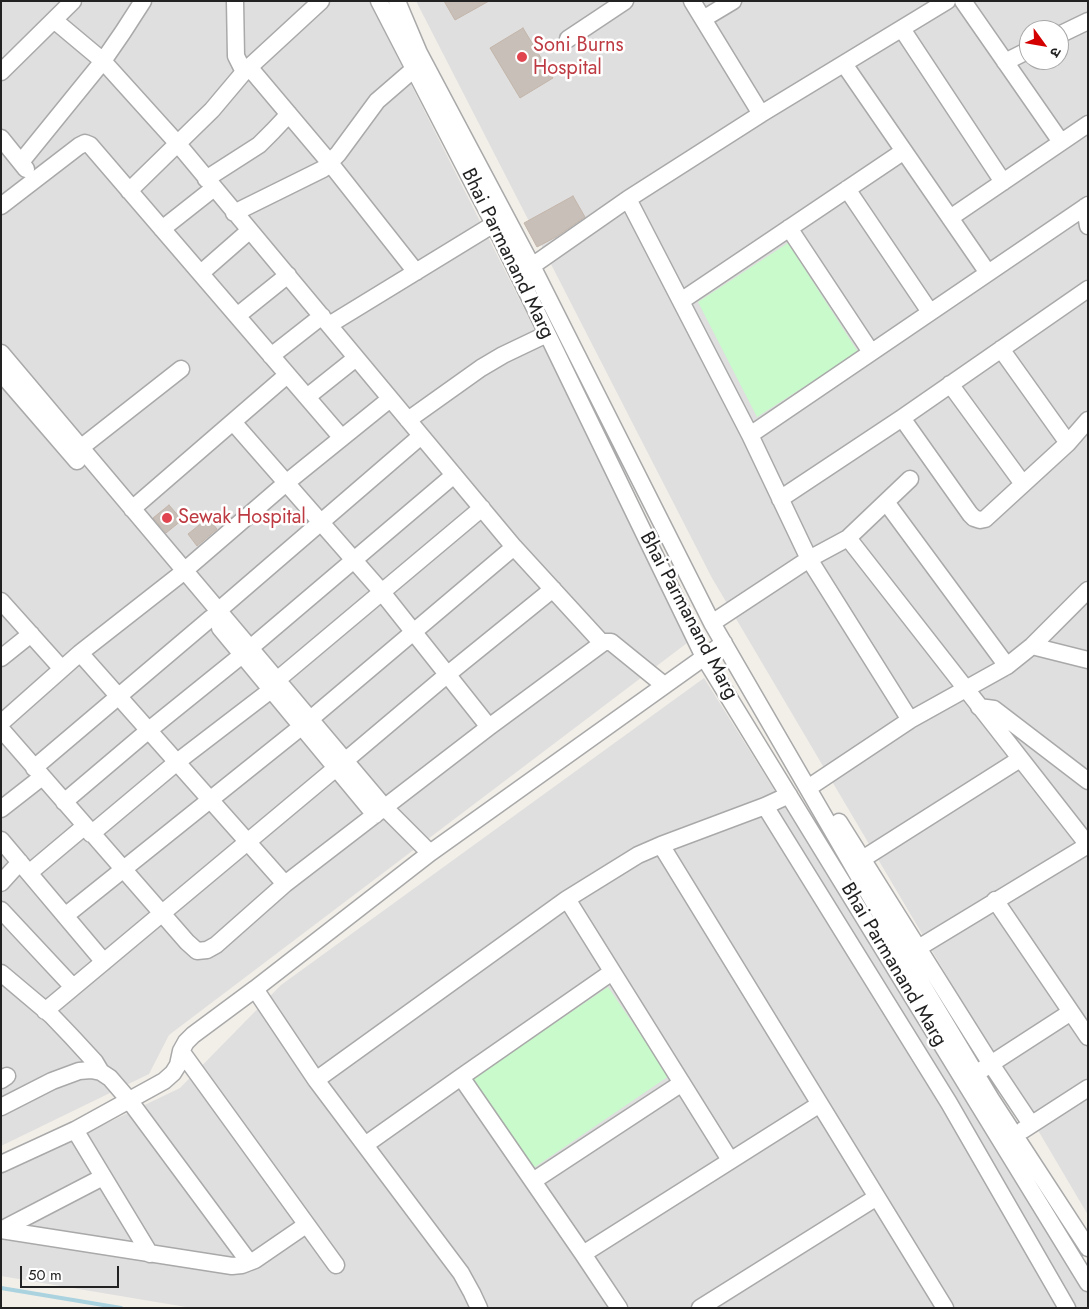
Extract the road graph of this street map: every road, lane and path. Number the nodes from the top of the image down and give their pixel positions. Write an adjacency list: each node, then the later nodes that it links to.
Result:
1 (73, 1): 13 (street)
2 (143, 1): 19 (street)
3 (235, 1): 22 (street)
4 (322, 1): 22 (street)
5 (379, 1): 23 (street, Bhai Parmanand Marg)
6 (396, 1): 49 (street, Bhai Parmanand Marg)
7 (625, 1): 17 (street)
8 (692, 1): 12 (street)
9 (733, 1): 12 (street)
10 (947, 1): 15 (street)
11 (963, 1): 20 (street)
12 (703, 19): 26 (street)
13 (54, 20): 19 (street); 24 (street)
14 (1088, 21): 16 (street)
15 (902, 28): 21 (street); 35 (street)
16 (1069, 30)
17 (568, 38)
18 (1019, 55): 20 (street)
19 (103, 60): 30 (street); 32 (street)
20 (1005, 62): 29 (street)
21 (844, 64): 26 (street); 31 (street)
22 (247, 69): 25 (street); 30 (street)
23 (414, 70): 33 (street); 44 (street, Bhai Parmanand Marg)
24 (1, 72)
25 (289, 114): 33 (street); 36 (street)
26 (761, 114): 39 (street)
27 (1088, 124): 29 (street)
28 (1, 138): 32 (street)
29 (1061, 142): 35 (street)
30 (178, 144): 36 (street); 38 (street)
31 (904, 151): 37 (street); 43 (street)
32 (21, 162): 34 (street)
33 (330, 163): 42 (street); 50 (street)
34 (33, 180): 38 (street); 40 (street)
35 (1003, 182): 43 (street)
36 (210, 183): 42 (street); 47 (street)
37 (847, 189): 46 (street); 56 (street)
38 (129, 191): 47 (street)
39 (628, 199): 49 (street); 55 (street)
40 (1, 206)
41 (1086, 206): 45 (street); 52 (street)
42 (234, 213): 48 (street)
43 (950, 218): 52 (street)
44 (494, 224): 49 (street, Bhai Parmanand Marg); 50 (street)
45 (1088, 226)
46 (789, 228): 55 (street); 61 (street)
47 (162, 229): 51 (street)
48 (249, 231): 51 (street); 53 (street)
49 (524, 269): 59 (street, Bhai Parmanand Marg); 100 (street, Bhai Parmanand Marg)
50 (416, 272): 58 (street)
51 (201, 273): 57 (street)
52 (988, 273): 56 (street)
53 (288, 276): 57 (street); 58 (street)
54 (1088, 289): 60 (street)
55 (681, 301): 75 (street)
56 (930, 312): 61 (street)
57 (237, 316): 63 (street)
58 (326, 321): 63 (street); 64 (street)
59 (547, 334): 72 (street); 108 (street, Bhai Parmanand Marg)
60 (1001, 349): 68 (street); 78 (street)
61 (871, 352): 75 (street)
62 (1, 353): 79 (street)
63 (271, 356): 67 (street)
64 (356, 358): 69 (street); 70 (street)
65 (181, 369): 79 (street)
66 (1, 373): 79 (street)
67 (287, 375): 69 (street); 74 (street)
68 (950, 384): 71 (street); 83 (street)
69 (307, 398): 77 (street)
70 (390, 399): 72 (street); 77 (street)
71 (902, 418): 83 (street); 85 (street)
72 (408, 420): 76 (street)
73 (1088, 420): 78 (street)
74 (233, 422): 82 (street); 88 (street)
75 (750, 435): 85 (street)
76 (421, 436): 80 (street); 89 (street)
77 (342, 438): 82 (street)
78 (1068, 443): 83 (street)
79 (76, 451): 84 (street)
80 (454, 475): 87 (street); 92 (street)
81 (910, 479): 86 (street)
82 (286, 483): 89 (street); 94 (street)
83 (1023, 484)
84 (109, 489): 88 (street); 94 (street)
85 (780, 498): 93 (street)
86 (886, 502): 90 (street); 111 (street)
87 (482, 508): 91 (street); 97 (street)
88 (132, 509): 94 (street)
89 (320, 522): 92 (street); 99 (street)
90 (848, 538): 93 (street); 116 (street)
91 (514, 547): 95 (street); 101 (street)
92 (354, 559): 97 (street); 106 (street)
93 (809, 559): 100 (street); 119 (street)
94 (180, 573): 99 (street); 107 (street)
95 (553, 589): 104 (street); 113 (street)
96 (1088, 590): 105 (street)
97 (381, 591): 101 (street); 114 (street)
98 (1, 601): 102 (street)
99 (215, 614): 106 (street); 117 (street)
100 (712, 623): 103 (street, Bhai Parmanand Marg)
101 (413, 631): 113 (street); 121 (street)
102 (30, 634): 109 (street); 112 (street)
103 (724, 642): 108 (street); 130 (street, Bhai Parmanand Marg)
104 (602, 643): 115 (street); 122 (street)
105 (1032, 646): 110 (street); 111 (street)
106 (246, 652): 114 (street); 124 (street)
107 (80, 653): 112 (street); 117 (street)
108 (704, 656): 115 (street); 131 (street, Bhai Parmanand Marg)
109 (1, 658)
110 (1088, 660)
111 (1007, 666): 116 (street)
112 (62, 669): 120 (street)
113 (448, 674): 122 (street); 127 (street)
114 (274, 685): 121 (street); 126 (street)
115 (664, 685): 142 (street)
116 (966, 690): 118 (street); 119 (street)
117 (118, 696): 124 (street); 128 (street)
118 (979, 707): 125 (street); 129 (street)
119 (910, 720): 130 (street)
120 (1, 723)
121 (306, 723): 127 (street); 132 (street)
122 (489, 727): 136 (street)
123 (1, 729): 128 (street)
124 (149, 730): 126 (street); 133 (street)
125 (1020, 759): 141 (street); 143 (street)
126 (177, 762): 132 (street); 137 (street)
127 (341, 764): 136 (street); 139 (street)
128 (38, 772): 133 (street); 135 (street)
129 (1088, 781)
130 (812, 785): 143 (street, Bhai Parmanand Marg)
131 (789, 795): 134 (street); 189 (street, Bhai Parmanand Marg)
132 (210, 799): 139 (street); 145 (street)
133 (64, 802): 137 (street)
134 (765, 806): 140 (street); 194 (street)
135 (1, 809)
136 (380, 811): 142 (street); 147 (street)
137 (88, 830): 144 (street); 145 (street)
138 (1, 840): 144 (street)
139 (248, 842): 147 (street); 151 (street)
140 (661, 844): 148 (street); 171 (street)
141 (1088, 845): 149 (street)
142 (430, 852): 158 (street)
143 (857, 863): 153 (street, Bhai Parmanand Marg)
144 (24, 867): 146 (street); 152 (street)
145 (123, 870): 151 (street); 152 (street)
146 (1, 883)
147 (285, 884): 151 (street)
148 (567, 899): 155 (street); 167 (street)
149 (995, 900): 153 (street); 160 (street)
150 (1, 910): 157 (street)
151 (161, 915): 154 (street)
152 (66, 916): 154 (street)
153 (912, 952): 163 (street); 165 (street, Bhai Parmanand Marg)
154 (104, 962): 157 (street)
155 (612, 972): 166 (street); 168 (street)
156 (1, 973): 159 (street)
157 (73, 988): 159 (street)
158 (256, 989): 162 (street); 167 (street)
159 (45, 1011): 164 (street)
160 (1071, 1012): 161 (street); 163 (street)
161 (1088, 1037)
162 (181, 1051): 170 (street); 182 (street)
163 (991, 1064): 165 (street); 173 (street)
164 (101, 1072): 170 (street); 172 (street)
165 (976, 1074): 175 (street, Bhai Parmanand Marg)
166 (461, 1077): 176 (street); 180 (street)
167 (316, 1080): 176 (street)
168 (682, 1083): 177 (street); 180 (street)
169 (1088, 1088): 173 (street)
170 (129, 1100): 174 (street); 187 (street)
171 (820, 1104): 177 (street); 181 (street)
172 (1, 1107)
173 (1031, 1124): 175 (street)
174 (75, 1130): 178 (street); 179 (street)
175 (1015, 1136): 184 (street, Bhai Parmanand Marg)
176 (365, 1145): 190 (street)
177 (730, 1160): 186 (street)
178 (1, 1164)
179 (103, 1177): 183 (street); 185 (street)
180 (533, 1181): 186 (street)
181 (877, 1197): 192 (street); 193 (street)
182 (306, 1225): 187 (street); 188 (street)
183 (1, 1230): 185 (street)
184 (1088, 1248)
185 (150, 1254): 187 (street)
186 (583, 1254): 191 (street)
187 (249, 1262)
188 (336, 1265)
189 (1088, 1283)
190 (479, 1308)
191 (619, 1308)
192 (700, 1308)
193 (946, 1308)
194 (1067, 1308)

